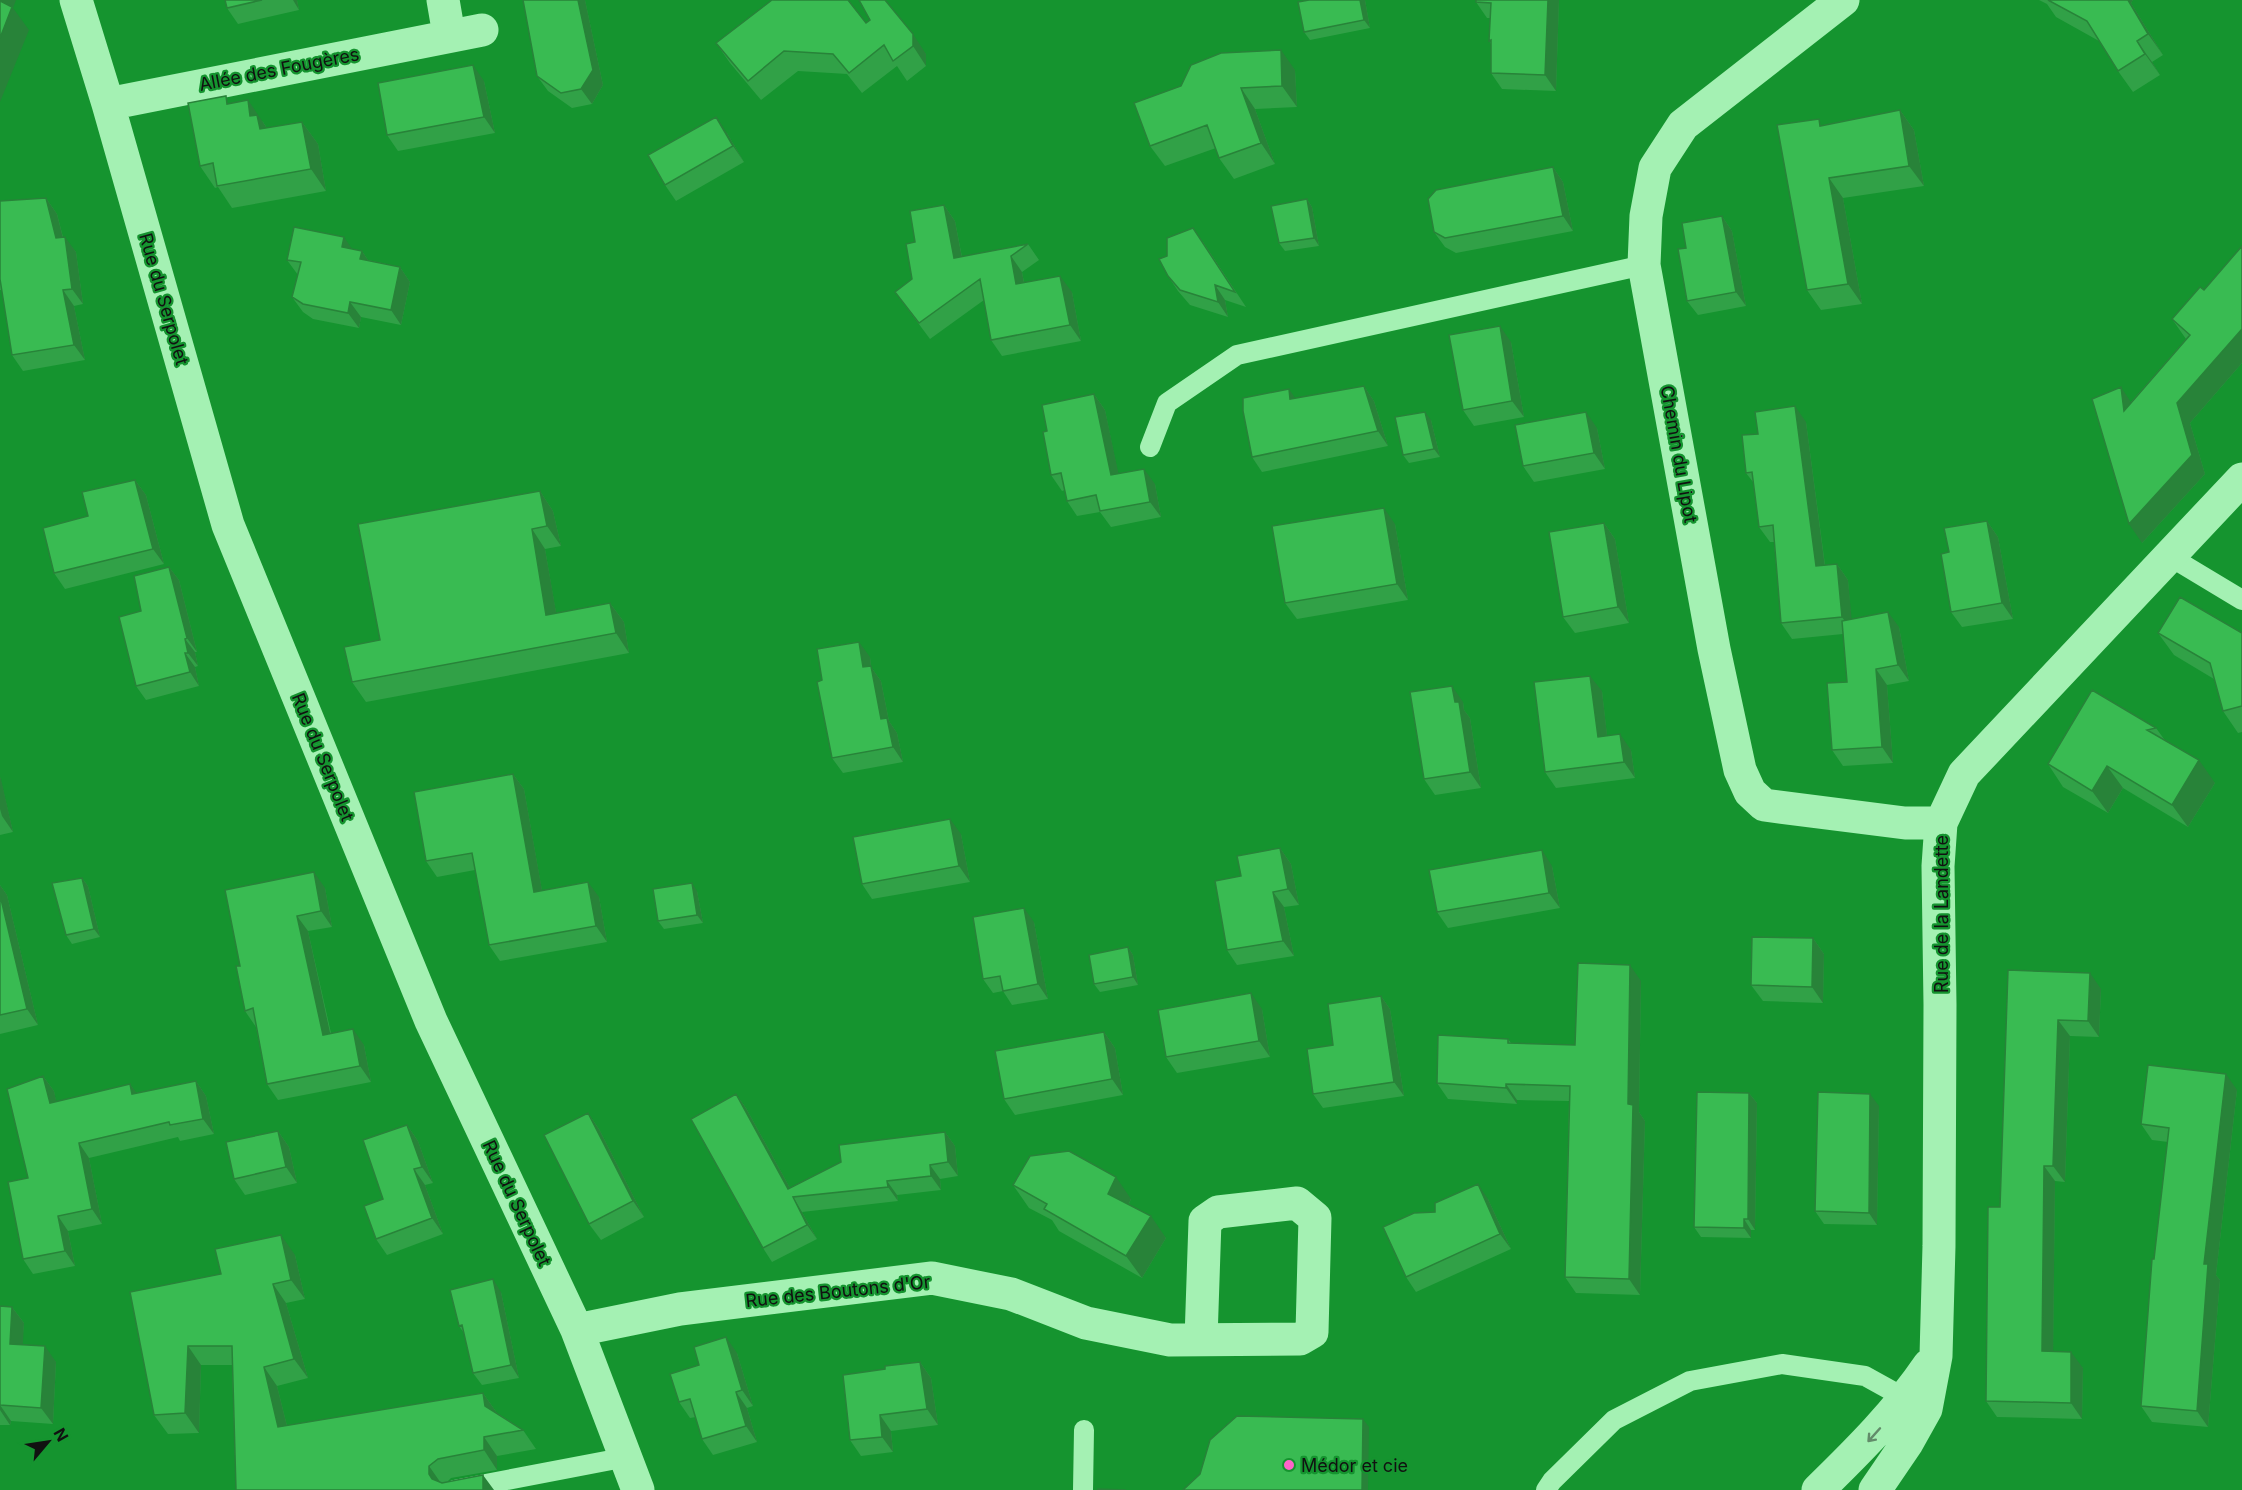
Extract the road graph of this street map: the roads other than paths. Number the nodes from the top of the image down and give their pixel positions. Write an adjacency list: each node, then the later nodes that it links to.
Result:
1 (76, 0): 6 (street, Rue du Serpolet)
2 (443, 0): 5 (street)
3 (1843, 0): 7 (street, Chemin du Lipot)
4 (482, 30): 5 (street, Allée des Fougères)
5 (449, 35): 6 (street, Allée des Fougères)
6 (108, 104): 13 (street, Rue du Serpolet)
7 (1644, 265): 8 (lane); 12 (street, Chemin du Lipot)
8 (1150, 447)
9 (2242, 478): 10 (street, Rue de la Landette)
10 (2169, 556): 11 (lane); 12 (street, Rue de la Landette)
11 (2242, 600)
12 (1941, 823): 15 (street, Rue de la Landette)
13 (577, 1330): 14 (street, Rue des Boutons d'Or); 17 (street, Rue du Serpolet)
14 (1200, 1339): 14 (street, Rue des Boutons d'Or)
15 (1916, 1404): 21 (lane); 22 (street, one-way to 22); 23 (street, Rue de la Landette)
16 (1084, 1430): 20 (lane)
17 (627, 1457): 18 (lane); 19 (street, Rue du Serpolet)
18 (454, 1490)
19 (638, 1490)
20 (1083, 1490)
21 (1546, 1490)
22 (1818, 1490)
23 (1875, 1490)

